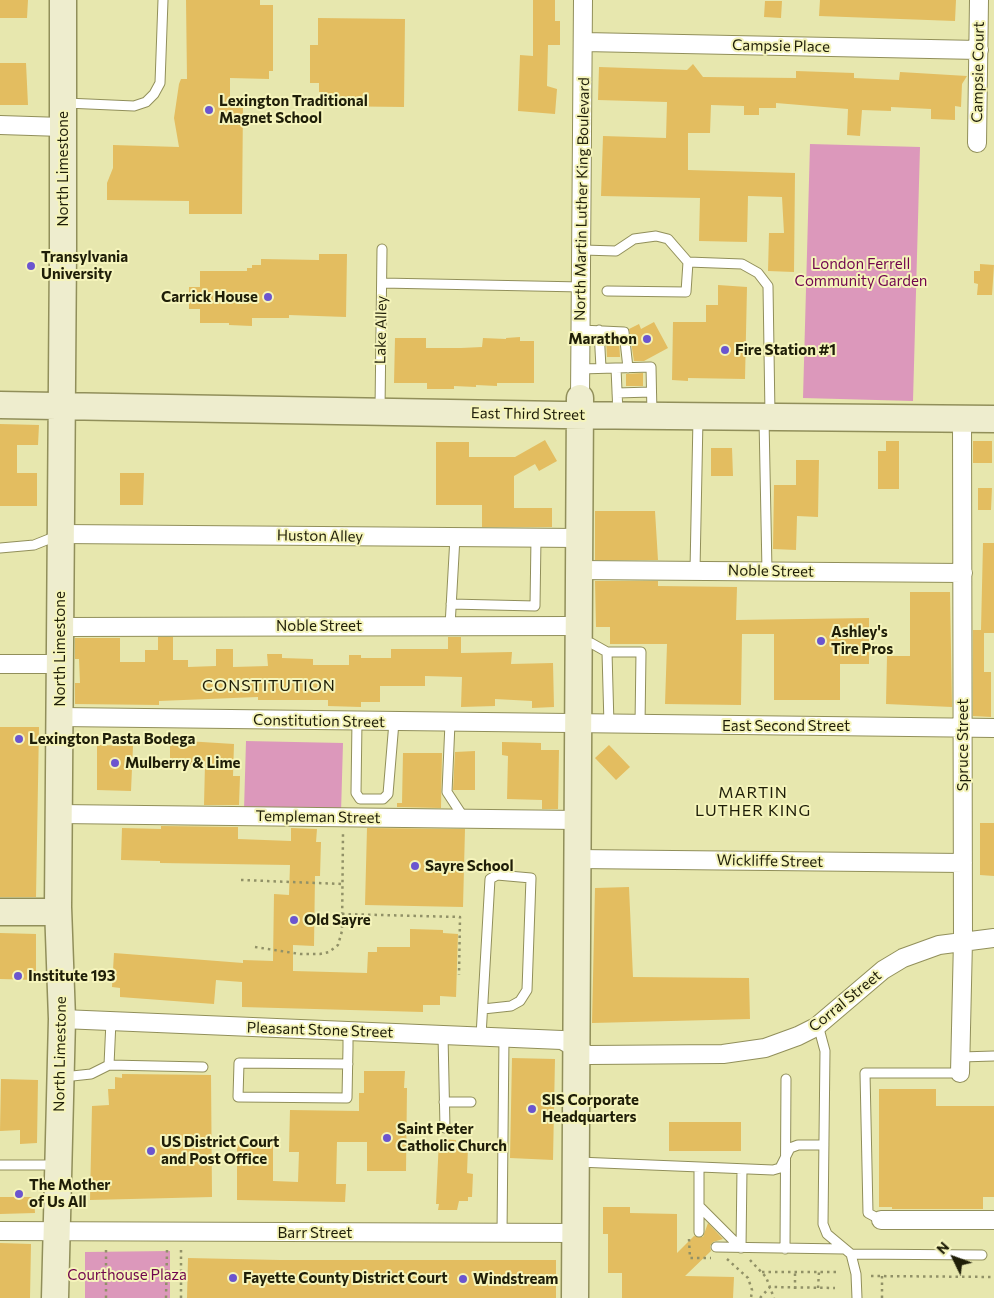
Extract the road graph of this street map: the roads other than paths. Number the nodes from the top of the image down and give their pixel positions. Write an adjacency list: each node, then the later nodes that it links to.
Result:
1 (63, 0): 7 (main road, North Limestone)
2 (163, 0): 7 (lane)
3 (583, 0): 5 (street, North Martin Luther King Boulevard)
4 (979, 0): 6 (street, Campsie Court)
5 (584, 42): 6 (street, Campsie Place); 11 (street, North Martin Luther King Boulevard)
6 (978, 50): 9 (street, Campsie Court)
7 (63, 115): 8 (street); 25 (main road, North Limestone)
8 (0, 125)
9 (977, 143)
10 (382, 250): 13 (lane, Lake Alley)
11 (583, 250): 12 (lane); 14 (street, North Martin Luther King Boulevard)
12 (688, 262): 15 (lane); 29 (lane)
13 (382, 283): 14 (lane); 27 (lane, Lake Alley)
14 (582, 287): 16 (street, North Martin Luther King Boulevard)
15 (608, 290)
16 (581, 330): 17 (lane); 21 (street, North Martin Luther King Boulevard)
17 (599, 330): 18 (lane); 20 (lane)
18 (601, 368): 19 (lane); 21 (lane)
19 (616, 368): 20 (lane); 22 (lane)
20 (628, 368): 23 (lane)
21 (580, 369): 26 (street, North Martin Luther King Boulevard)
22 (618, 404): 23 (main road, East Third Street); 26 (main road, East Third Street)
23 (652, 404): 28 (main road, East Third Street)
24 (0, 405): 25 (main road, East Third Street)
25 (62, 405): 27 (main road, East Third Street); 32 (main road, North Limestone)
26 (579, 406): 27 (main road, East Third Street); 35 (main road)
27 (380, 411)
28 (698, 415): 29 (main road, East Third Street); 38 (lane)
29 (767, 415): 30 (main road, East Third Street); 39 (lane)
30 (962, 418): 31 (main road, East Third Street); 40 (street, Spruce Street)
31 (994, 419)
32 (61, 534): 33 (street, Huston Alley); 36 (lane); 42 (main road, North Limestone)
33 (455, 537): 34 (street, Huston Alley); 41 (lane)
34 (536, 538): 35 (street, Huston Alley); 41 (lane)
35 (579, 538): 37 (main road)
36 (0, 548)
37 (578, 570): 38 (street, Noble Street); 44 (main road)
38 (695, 570): 39 (street, Noble Street)
39 (767, 571): 40 (street, Noble Street)
40 (963, 573): 55 (street, Spruce Street)
41 (451, 604): 43 (lane)
42 (60, 626): 43 (street, Noble Street); 47 (main road, North Limestone)
43 (450, 626): 44 (street, Noble Street)
44 (578, 634): 45 (lane); 52 (main road)
45 (607, 652): 53 (lane); 54 (lane)
46 (0, 664): 47 (street)
47 (60, 664): 48 (main road, North Limestone)
48 (60, 717): 49 (street, Constitution Street); 57 (main road, North Limestone)
49 (357, 721): 50 (street, Constitution Street); 50 (lane)
50 (394, 722): 51 (street, Constitution Street)
51 (450, 723): 52 (street, Constitution Street); 58 (lane)
52 (578, 725): 53 (street, East Second Street); 59 (main road)
53 (608, 725): 54 (street, East Second Street)
54 (640, 725): 55 (street, East Second Street)
55 (963, 728): 56 (street, East Second Street); 61 (street, Spruce Street)
56 (994, 728)
57 (59, 814): 58 (street, Templeman Street); 63 (main road, North Limestone)
58 (464, 818): 59 (street, Templeman Street)
59 (577, 820): 60 (main road)
60 (577, 859): 61 (street, Wickliffe Street); 74 (main road)
61 (963, 863): 65 (street, Spruce Street)
62 (0, 912): 63 (main road)
63 (58, 912): 67 (main road, North Limestone)
64 (994, 938): 65 (street, Corral Street)
65 (963, 940): 69 (street, Corral Street); 78 (street, Spruce Street)
66 (483, 1009): 66 (lane); 72 (lane)
67 (62, 1019): 68 (street, Pleasant Stone Street); 80 (main road, North Limestone)
68 (111, 1021): 70 (street, Pleasant Stone Street); 76 (lane)
69 (818, 1025): 74 (street, Corral Street); 85 (lane)
70 (348, 1031): 71 (street, Pleasant Stone Street); 77 (lane)
71 (443, 1035): 72 (street, Pleasant Stone Street); 82 (lane)
72 (481, 1036): 73 (street, Pleasant Stone Street)
73 (504, 1038): 74 (street, Pleasant Stone Street); 98 (lane)
74 (576, 1047): 87 (main road)
75 (994, 1056): 78 (lane)
76 (109, 1064): 79 (lane); 80 (lane)
77 (348, 1064): 77 (lane)
78 (961, 1065): 93 (lane)
79 (203, 1067)
80 (60, 1077): 89 (main road, North Limestone)
81 (786, 1079): 86 (lane)
82 (444, 1102): 83 (lane); 84 (lane)
83 (471, 1102)
84 (444, 1128)
85 (824, 1145): 86 (lane); 103 (lane)
86 (787, 1154): 91 (lane); 102 (lane)
87 (576, 1162): 90 (lane); 99 (main road)
88 (0, 1165): 89 (lane)
89 (58, 1165): 96 (main road, North Limestone)
90 (699, 1167): 91 (lane); 92 (lane)
91 (742, 1169): 101 (lane)
92 (699, 1206): 97 (lane); 101 (lane)
93 (881, 1220): 94 (street)
94 (994, 1220)
95 (0, 1231): 96 (street, Barr Street)
96 (56, 1232): 98 (street, Barr Street); 105 (main road, North Limestone)
97 (699, 1232)
98 (502, 1233): 99 (street, Barr Street)
99 (575, 1233): 106 (main road)
100 (716, 1247): 101 (lane)
101 (741, 1248): 102 (lane)
102 (785, 1248): 103 (lane)
103 (848, 1252): 104 (lane); 107 (lane)
104 (982, 1255)
105 (55, 1298)
106 (575, 1298)
107 (857, 1298)

